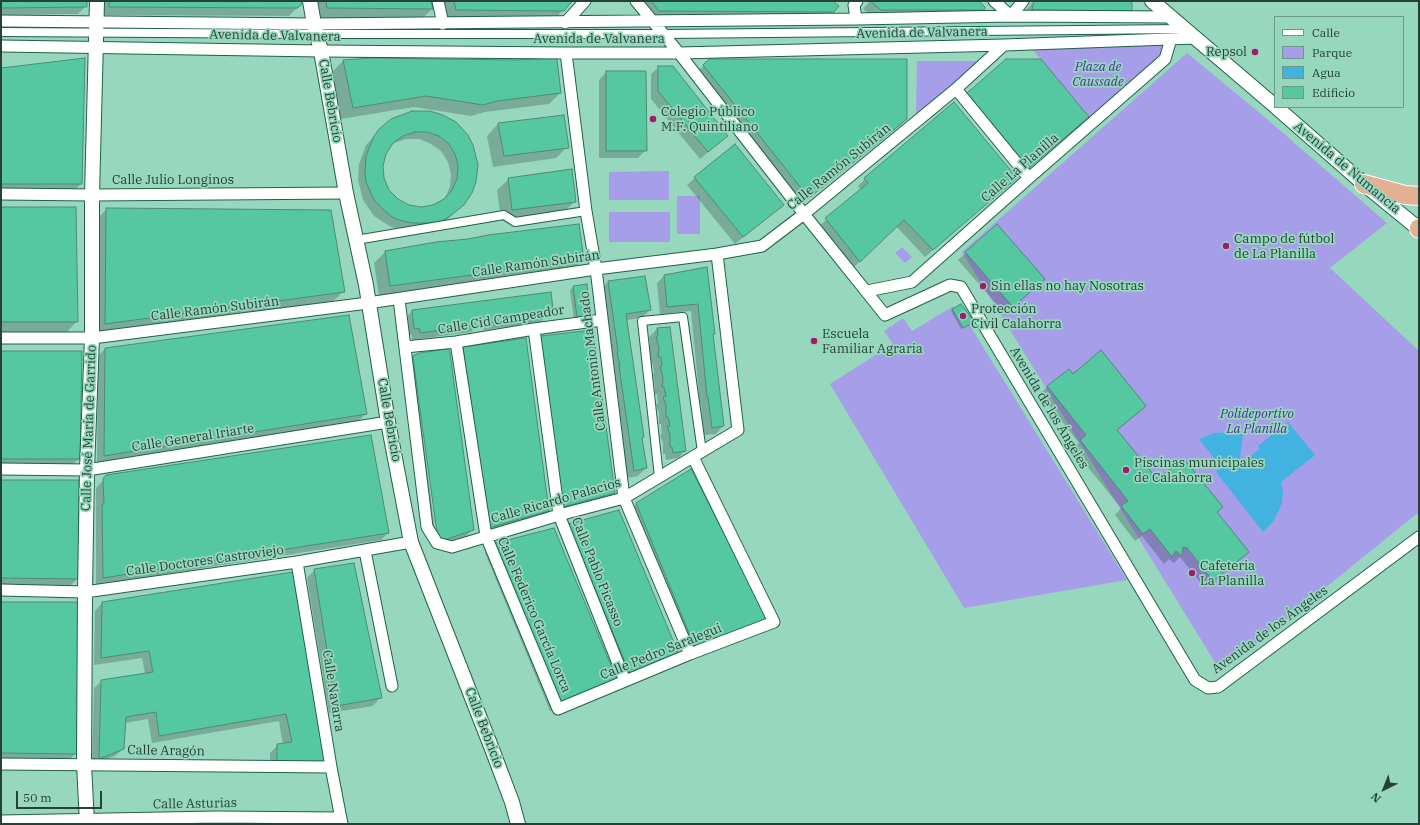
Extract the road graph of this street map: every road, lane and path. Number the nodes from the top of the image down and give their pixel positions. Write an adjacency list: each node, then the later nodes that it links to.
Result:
1 (97, 1): 17 (street, Calle José María de Garrido)
2 (310, 1): 18 (street, Calle Bebricio)
3 (438, 1): 16 (street)
4 (585, 1): 15 (street)
5 (636, 1): 14 (street, Avenida de los Ángeles)
6 (994, 1): 10 (street)
7 (1023, 1): 10 (street)
8 (1152, 1): 11 (street, Avenida de Numancia)
9 (854, 2): 12 (street)
10 (1011, 16): 11 (street, Avenida de Valvanera); 12 (street, Avenida de Valvanera)
11 (1171, 17): 19 (street, Avenida de Numancia)
12 (856, 19): 14 (street, Avenida de Valvanera)
13 (1, 21): 17 (street, Avenida de Valvanera)
14 (653, 21): 15 (street, Avenida de Valvanera); 21 (street, Avenida de los Ángeles)
15 (566, 23): 16 (street, Avenida de Valvanera)
16 (443, 24): 18 (street, Avenida de Valvanera)
17 (97, 27): 18 (street, Avenida de Valvanera); 20 (street, Avenida de Valvanera); 26 (street, Calle José María de Garrido)
18 (316, 29): 21 (street, Avenida de Valvanera); 27 (street, Calle Bebricio)
19 (1185, 29): 21 (street, Avenida de Valvanera); 22 (street, Avenida de Numancia)
20 (1, 32)
21 (664, 34): 29 (street, Avenida de los Ángeles)
22 (1196, 38): 23 (street, Avenida de Valvanera); 31 (street, Avenida de Numancia)
23 (1171, 39): 24 (street, Avenida de Valvanera); 33 (street, Calle La Planilla)
24 (1004, 45): 29 (street, Avenida de Valvanera); 30 (street, Calle Ramón Subirán)
25 (1, 46): 26 (street, Avenida de Valvanera)
26 (96, 47): 27 (street, Avenida de Valvanera); 37 (street, Calle José María de Garrido)
27 (321, 51): 28 (street, Avenida de Valvanera); 35 (street, Calle Bebricio)
28 (566, 53): 29 (street, Avenida de Valvanera); 39 (street, Calle Antonio Machado)
29 (679, 53): 40 (street, Avenida de los Ángeles)
30 (956, 89): 33 (street); 40 (street, Calle Ramón Subirán)
31 (1274, 106)
32 (1276, 108): 34 (street, Avenida de Numancia)
33 (1029, 178): 45 (street, Calle La Planilla)
34 (1364, 184): 38 (highway); 41 (street, Avenida de Numancia)
35 (346, 193): 37 (street, Calle Julio Longinos); 42 (street, Calle Bebricio)
36 (1, 194): 37 (street, Calle Julio Longinos)
37 (92, 195): 51 (street, Calle José María de Garrido)
38 (1419, 196)
39 (586, 211): 42 (street); 44 (street, Calle Antonio Machado)
40 (804, 214): 43 (street, Calle Ramón Subirán); 45 (street, Avenida de los Ángeles)
41 (1419, 228)
42 (356, 240): 47 (street, Calle Bebricio)
43 (717, 254): 44 (street, Calle Ramón Subirán); 55 (street, Calle Ricardo Palacios)
44 (596, 268): 46 (street, Calle Ramón Subirán); 48 (street, Calle Antonio Machado)
45 (867, 291): 62 (street, Avenida de los Ángeles)
46 (398, 299): 47 (street, Calle Ramón Subirán); 53 (street, Calle Ricardo Palacios)
47 (368, 304): 51 (street, Calle Ramón Subirán); 54 (street, Calle Bebricio)
48 (602, 320): 49 (street, Calle Cid Campeador); 59 (street, Calle Antonio Machado)
49 (534, 329): 52 (street, Calle Cid Campeador); 60 (street, Calle Pablo Picasso)
50 (1, 338): 51 (street, Calle Ramón Subirán)
51 (92, 338): 57 (street, Calle José María de Garrido)
52 (456, 342): 53 (street, Calle Cid Campeador); 61 (street, Calle Federico García Lorca)
53 (405, 347): 61 (street, Calle Ricardo Palacios)
54 (388, 422): 57 (street, Calle General Iriarte); 63 (street, Calle Bebricio)
55 (697, 455): 58 (street, Calle Ricardo Palacios); 58 (street); 68 (street, Calle Pedro Saralegui)
56 (1, 469): 57 (street, Calle General Iriarte)
57 (87, 470): 67 (street, Calle José María de Garrido)
58 (658, 477): 59 (street, Calle Ricardo Palacios)
59 (624, 498): 60 (street, Calle Ricardo Palacios); 68 (street, Calle Antonio Machado)
60 (559, 515): 61 (street, Calle Ricardo Palacios); 69 (street, Calle Pablo Picasso)
61 (486, 536): 71 (street, Calle Federico García Lorca)
62 (1419, 537)
63 (411, 542): 64 (street, Calle Doctores Castroviejo); 79 (street, Calle Bebricio)
64 (365, 550): 65 (street, Calle Doctores Castroviejo); 70 (street)
65 (297, 562): 67 (street, Calle Doctores Castroviejo); 74 (street, Calle Navarra)
66 (1, 590): 67 (street, Calle Doctores Castroviejo)
67 (85, 592): 73 (street, Calle José María de Garrido)
68 (690, 654): 69 (street, Calle Pedro Saralegui)
69 (626, 681): 71 (street, Calle Pedro Saralegui)
70 (392, 686)
71 (558, 709)
72 (1, 764): 73 (street, Calle Aragón)
73 (84, 764): 74 (street, Calle Aragón); 78 (street, Calle José María de Garrido)
74 (331, 767): 77 (street, Calle Navarra)
75 (1, 821): 78 (street, Calle Asturias)
76 (216, 821): 77 (street, Calle Asturias); 78 (street, Calle Asturias)
77 (342, 821)
78 (87, 822)
79 (518, 824)

